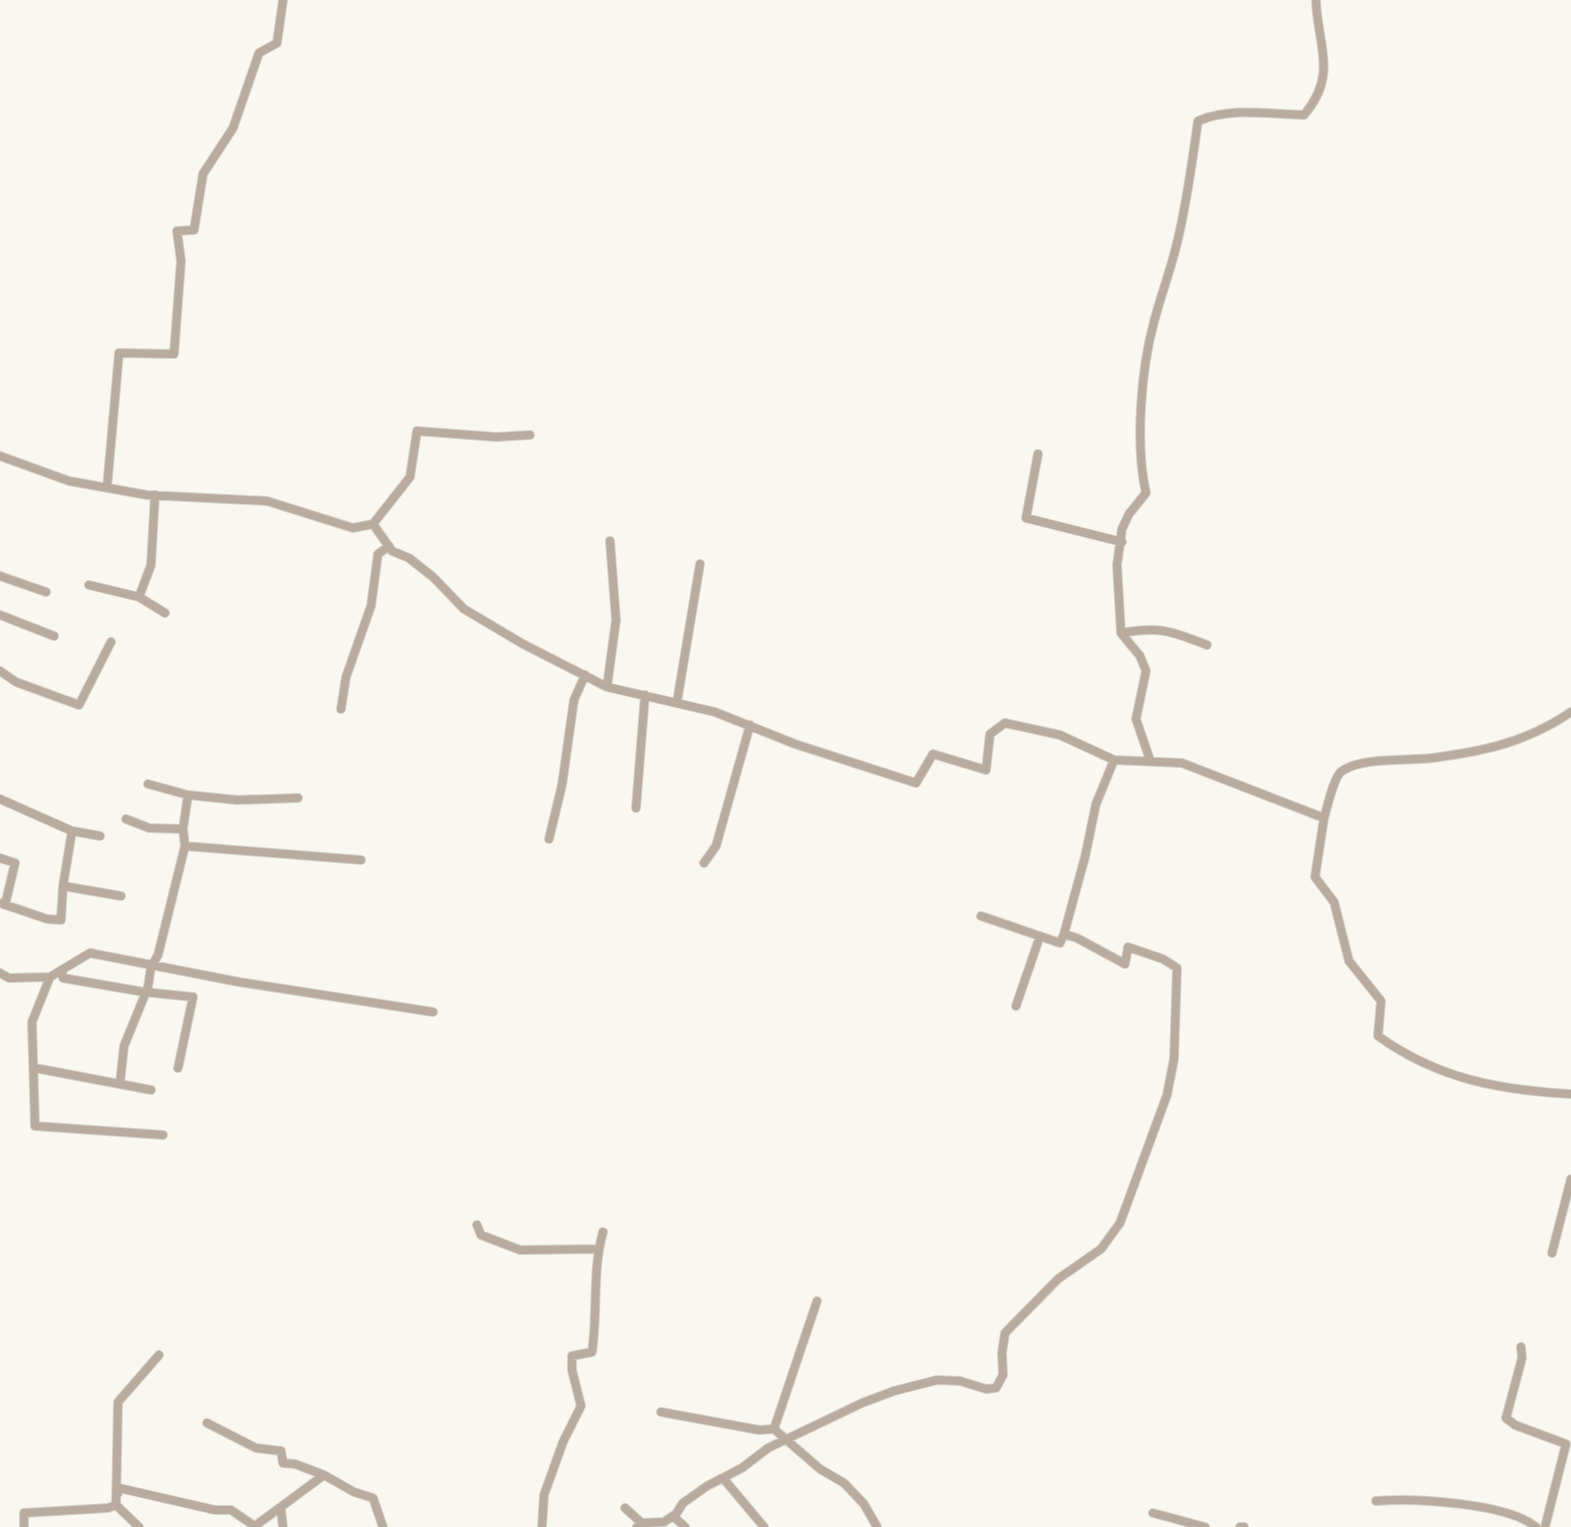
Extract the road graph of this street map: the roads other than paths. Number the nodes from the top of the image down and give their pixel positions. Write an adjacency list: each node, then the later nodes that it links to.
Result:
1 (283, 0): 6 (street)
2 (1316, 0): 10 (street)
3 (530, 435): 8 (street)
4 (1038, 454): 10 (street)
5 (0, 456): 6 (street)
6 (107, 488): 7 (street)
7 (155, 495): 8 (street); 16 (street)
8 (373, 524): 11 (street)
9 (610, 541): 25 (street)
10 (1122, 542): 19 (street)
11 (388, 546): 24 (street); 28 (street)
12 (700, 564): 27 (street)
13 (0, 576): 15 (street)
14 (89, 585): 16 (street)
15 (46, 592)
16 (139, 597): 17 (street)
17 (165, 613)
18 (0, 615): 20 (street)
19 (1121, 633): 22 (street); 32 (street)
20 (54, 636)
21 (111, 642): 23 (street)
22 (1207, 645)
23 (0, 671)
24 (585, 675): 25 (street); 43 (street)
25 (607, 687): 26 (street)
26 (645, 695): 27 (street); 37 (street)
27 (677, 702): 30 (street)
28 (341, 709)
29 (1571, 712): 38 (street)
30 (750, 725): 31 (street); 47 (street)
31 (1114, 760): 32 (street); 52 (street)
32 (1150, 760): 38 (street)
33 (148, 784): 34 (street)
34 (188, 795): 35 (street); 40 (street)
35 (298, 798)
36 (0, 799): 41 (street)
37 (636, 808)
38 (1324, 818): 65 (street)
39 (126, 819): 40 (street)
40 (183, 829): 44 (street)
41 (72, 831): 42 (street); 48 (street)
42 (100, 836)
43 (549, 839)
44 (185, 846): 46 (street); 54 (street)
45 (0, 858): 50 (street)
46 (361, 860)
47 (704, 863)
48 (63, 886): 49 (street); 50 (street)
49 (121, 896)
50 (3, 904)
51 (981, 916): 53 (street)
52 (1064, 934): 53 (street); 78 (street)
53 (1040, 936): 59 (street)
54 (153, 964): 55 (street); 58 (street); 60 (street)
55 (62, 972): 57 (street); 58 (street)
56 (0, 973): 57 (street)
57 (50, 977): 61 (street)
58 (144, 992): 62 (street); 63 (street)
59 (1016, 1006)
60 (433, 1012)
61 (35, 1068): 63 (street); 66 (street)
62 (178, 1068)
63 (120, 1083): 64 (street)
64 (151, 1090)
65 (1571, 1094)
66 (163, 1135)
67 (1571, 1179): 71 (street)
68 (477, 1225): 70 (street)
69 (603, 1232): 70 (street)
70 (598, 1249): 94 (street)
71 (1552, 1253)
72 (817, 1301): 77 (street)
73 (1521, 1347): 102 (street)
74 (159, 1354): 81 (street)
75 (661, 1412): 77 (street)
76 (207, 1423): 79 (street)
77 (774, 1428): 78 (street)
78 (785, 1439): 80 (street); 97 (street)
79 (324, 1475): 85 (street); 93 (street)
80 (723, 1478): 87 (street); 96 (street)
81 (118, 1493): 83 (street); 89 (street)
82 (1377, 1501): 101 (street)
83 (116, 1505): 88 (street); 91 (street)
84 (625, 1508): 90 (street)
85 (281, 1509): 89 (street); 92 (street)
86 (1153, 1513): 98 (street)
87 (673, 1516): 90 (street); 95 (street)
88 (135, 1526)
89 (256, 1526)
90 (642, 1526)
91 (24, 1527)
92 (282, 1527)
93 (384, 1527)
94 (542, 1527)
95 (685, 1527)
96 (764, 1527)
97 (876, 1527)
98 (1205, 1527)
99 (1240, 1527): 100 (street)
100 (1244, 1527)
101 (1536, 1527)
102 (1545, 1527)

